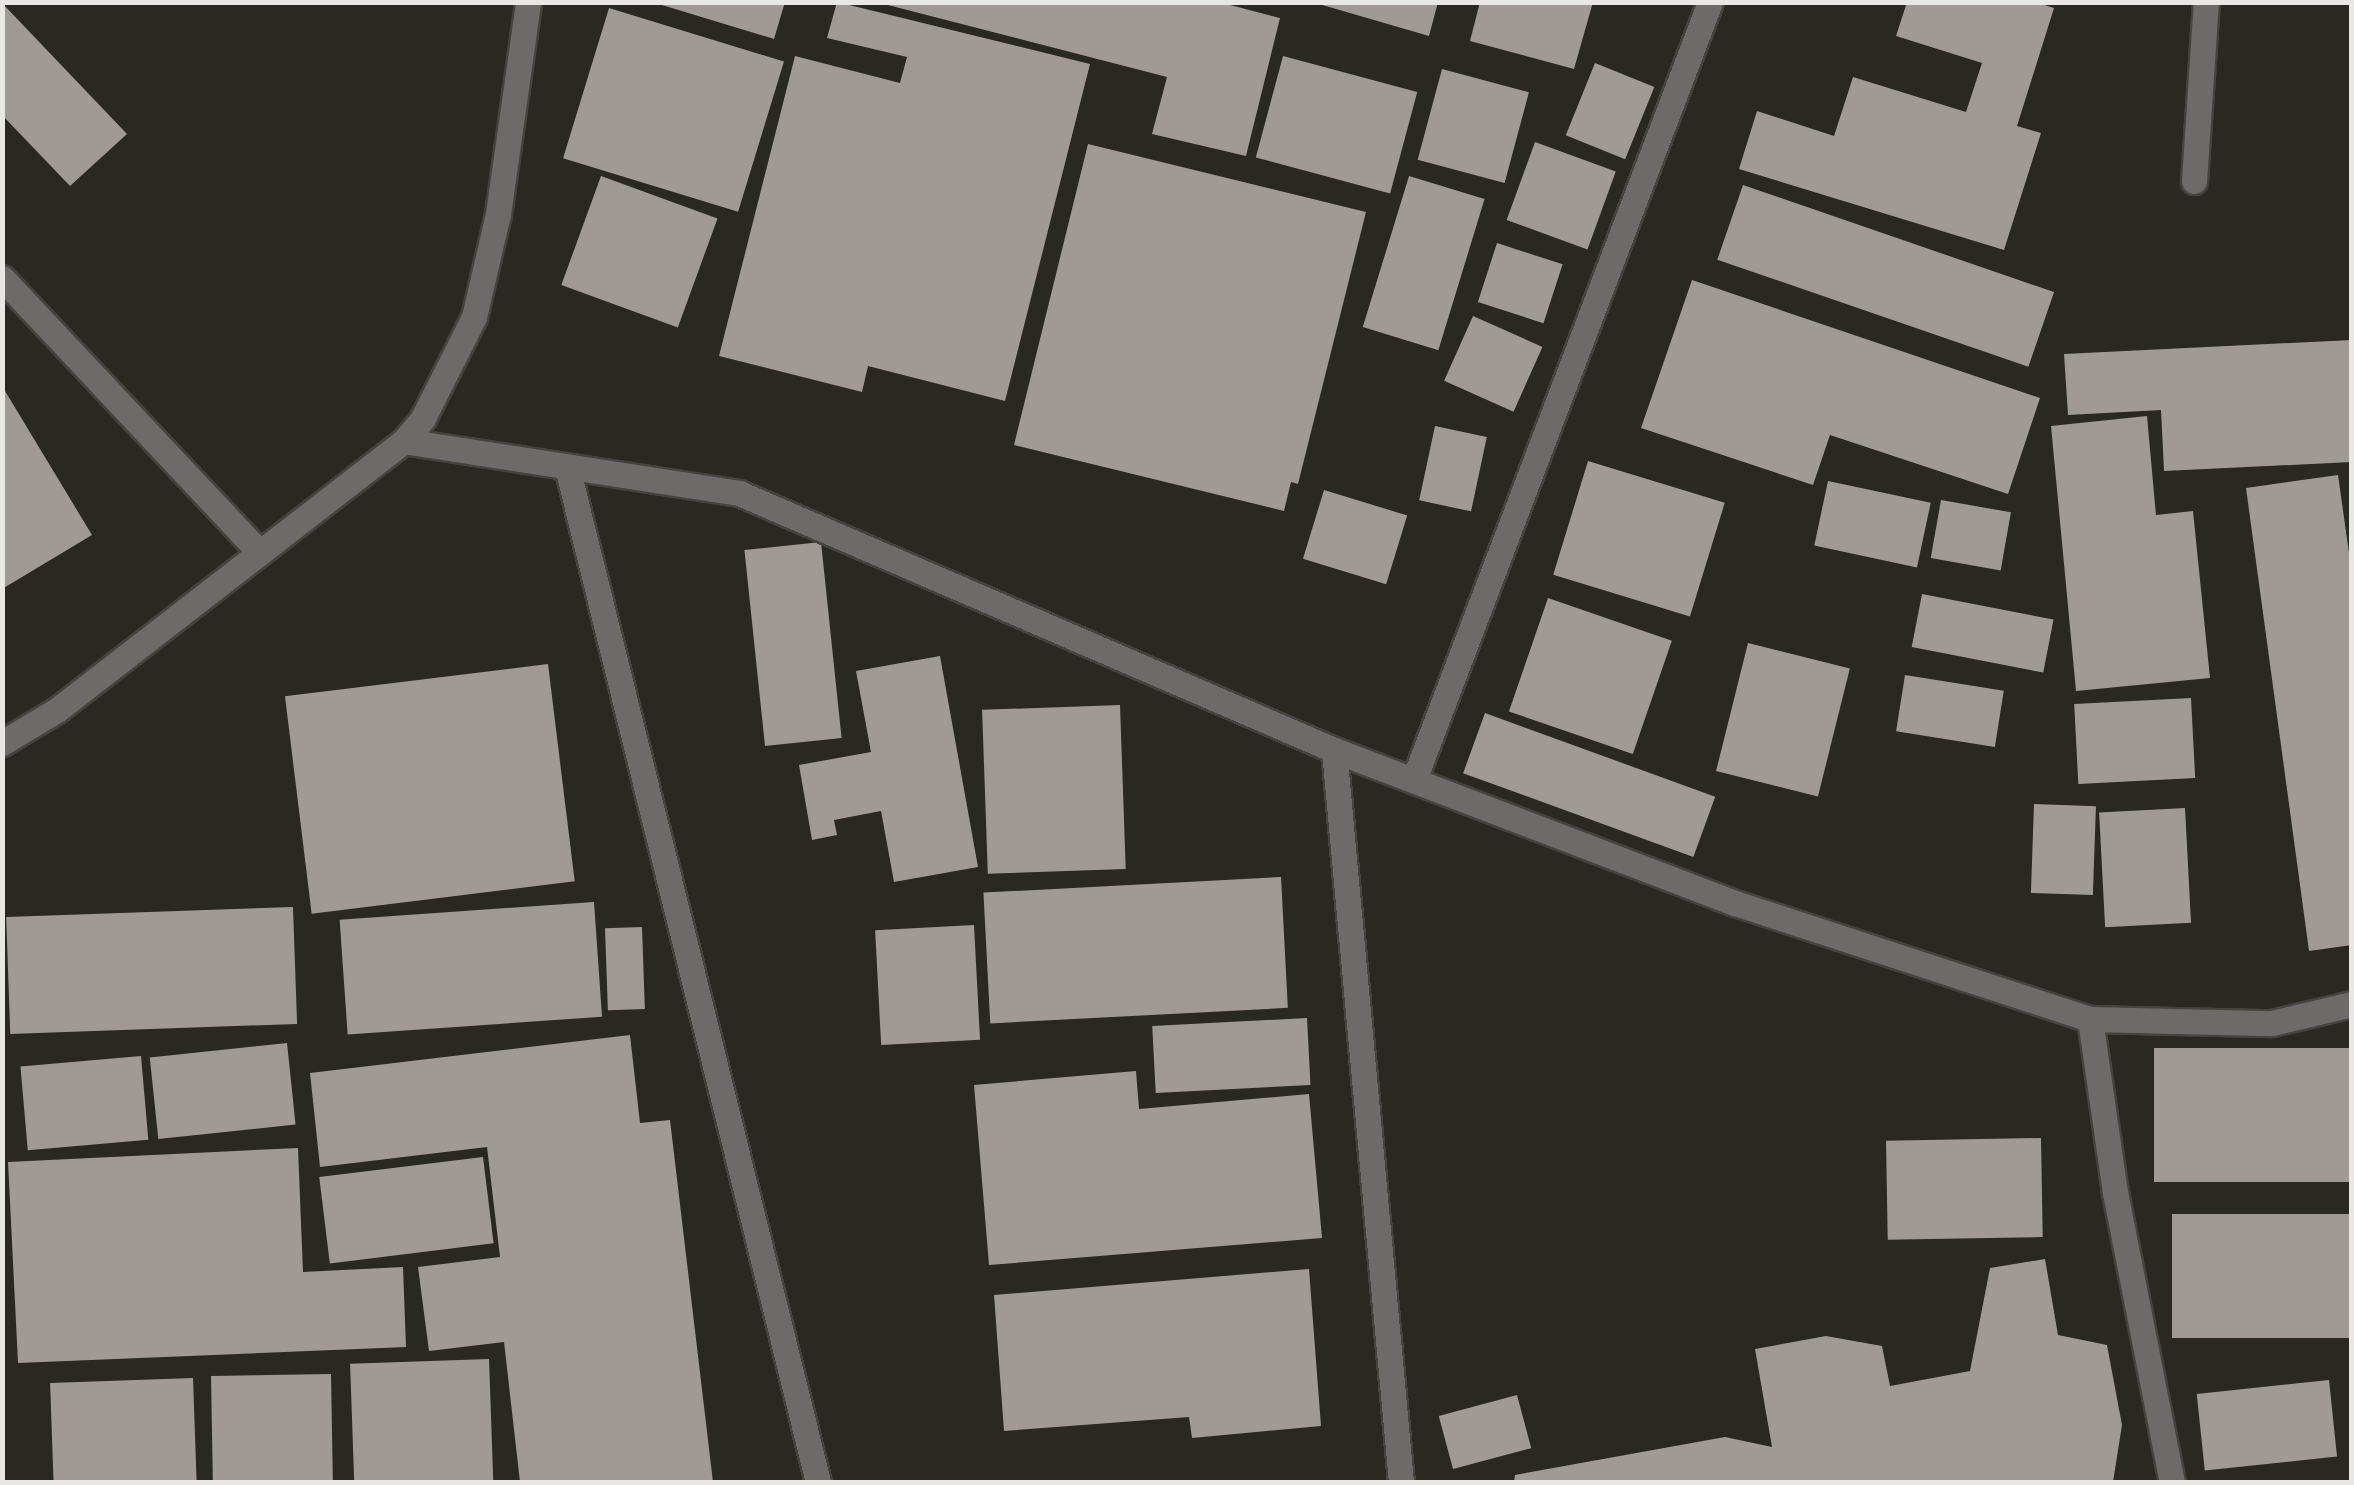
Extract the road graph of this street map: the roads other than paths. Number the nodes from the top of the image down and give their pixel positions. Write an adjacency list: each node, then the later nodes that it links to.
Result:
1 (528, 2): 6 (street)
2 (1710, 2): 11 (street)
3 (2206, 2): 4 (street)
4 (2194, 181)
5 (2, 278): 8 (street)
6 (404, 440): 7 (street); 8 (street)
7 (567, 467): 10 (street); 14 (street)
8 (258, 551): 9 (street)
9 (2, 744)
10 (1334, 750): 11 (street); 15 (street)
11 (1415, 777): 13 (street)
12 (2352, 1004): 13 (street)
13 (2090, 1019): 16 (street)
14 (818, 1482)
15 (1401, 1482)
16 (2172, 1482)

